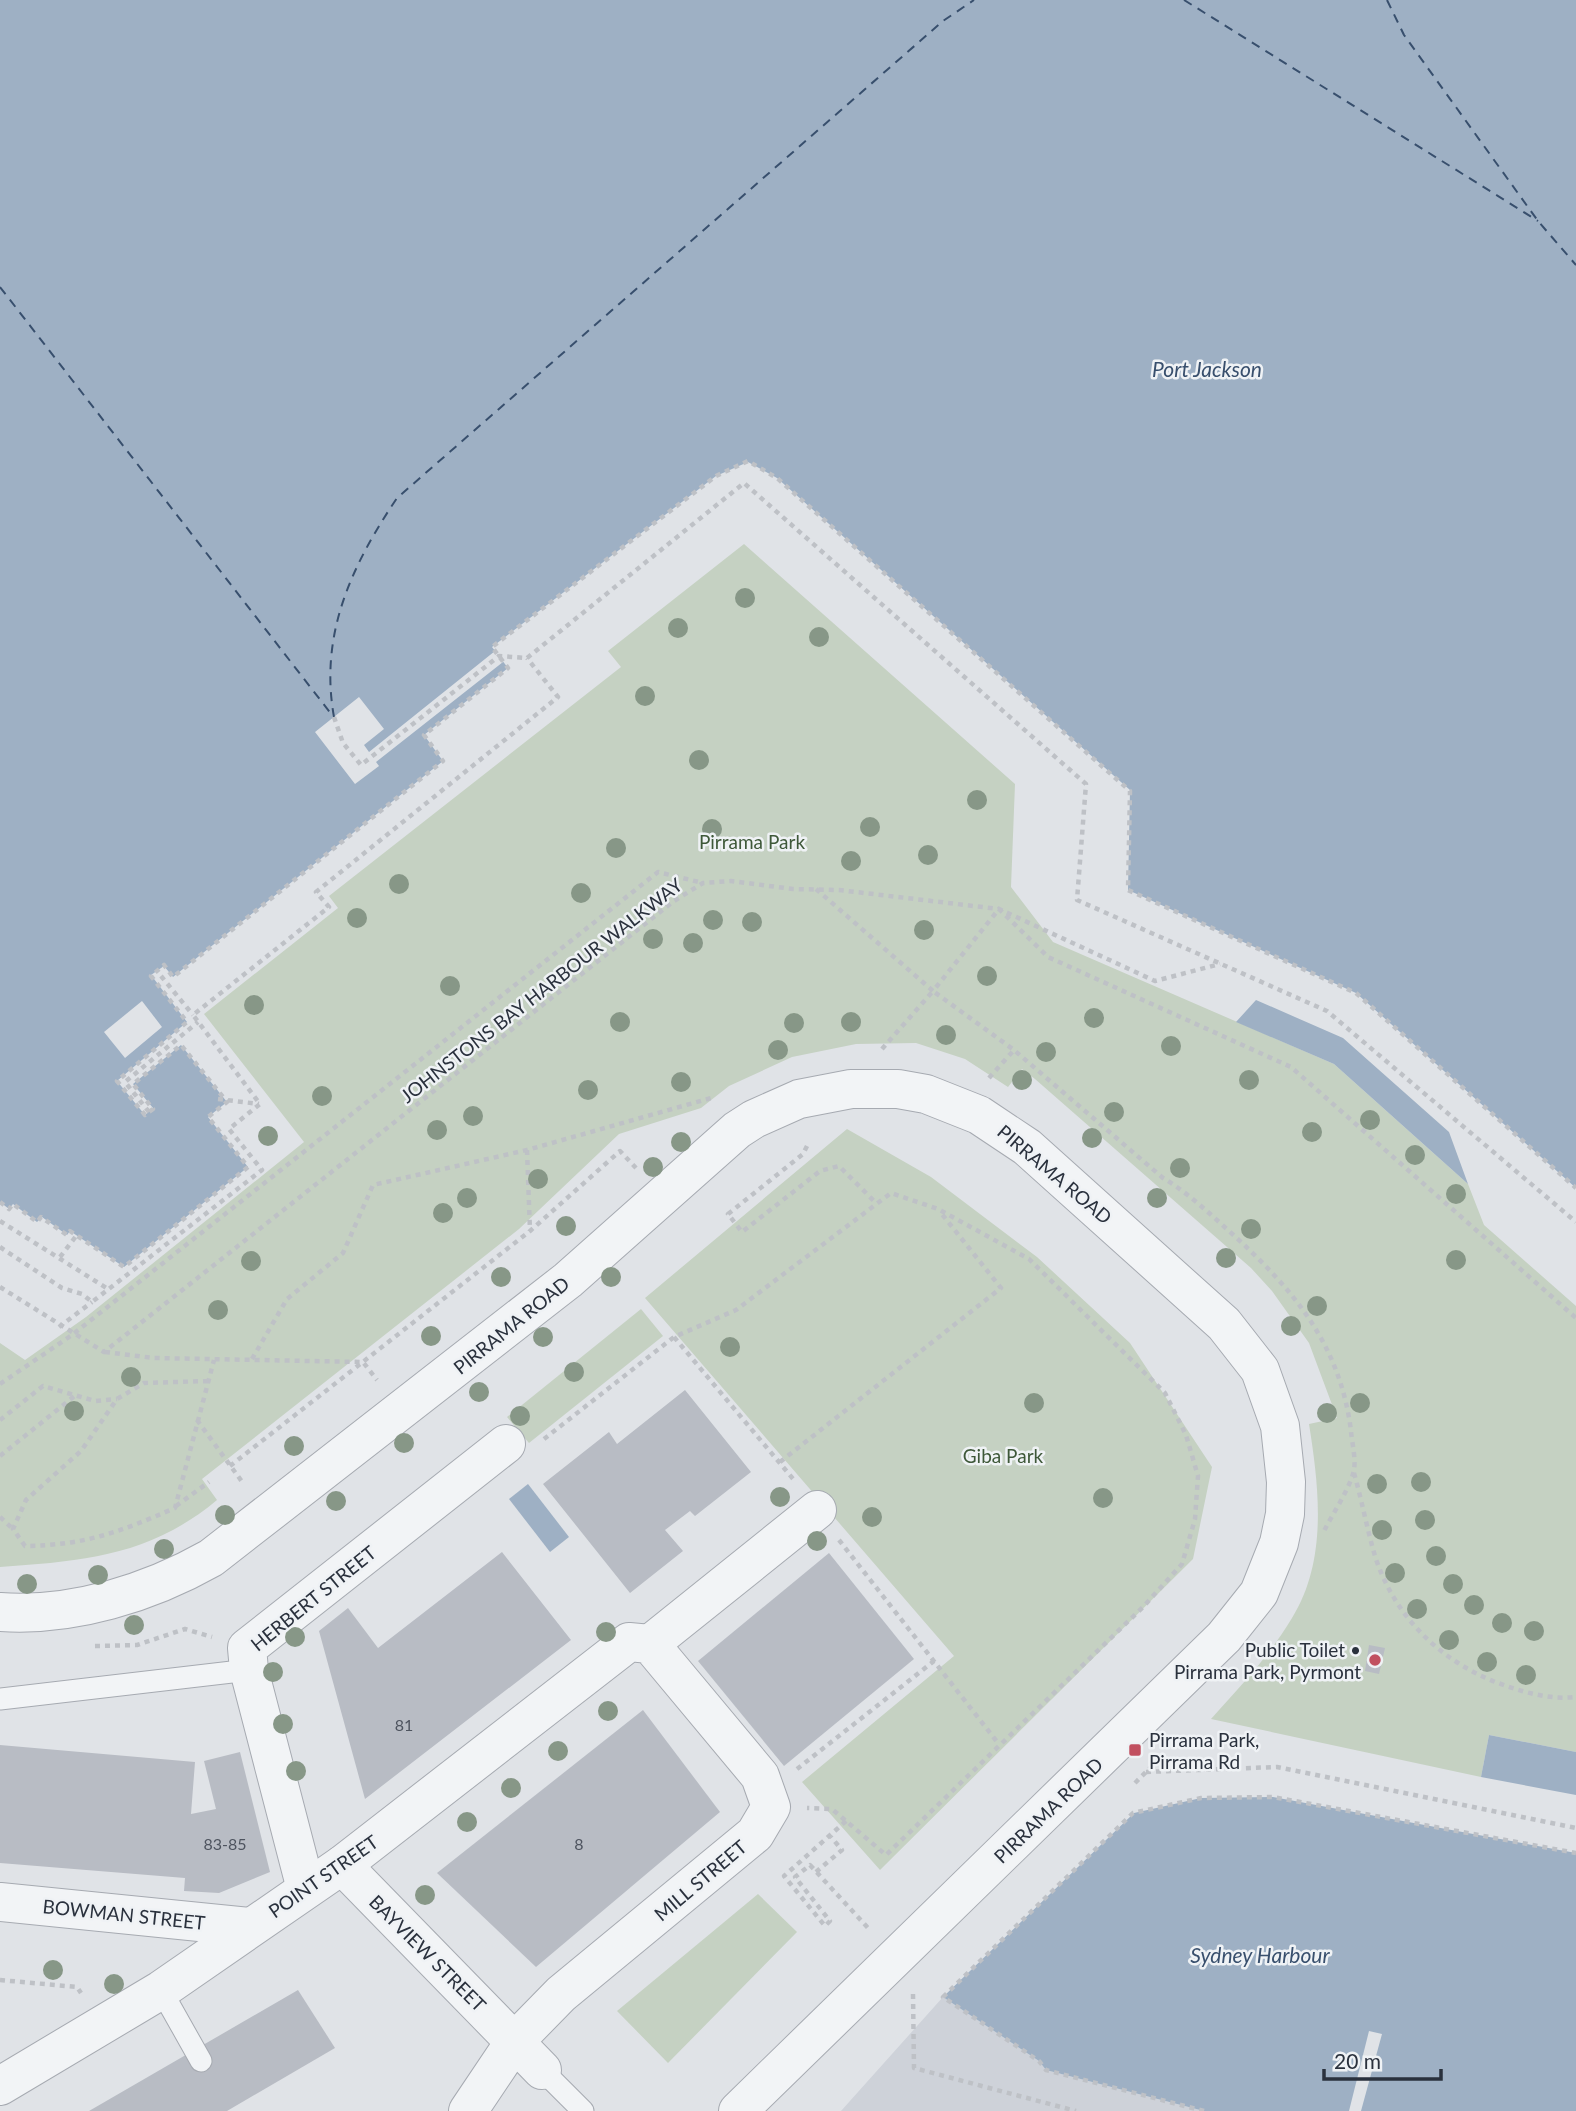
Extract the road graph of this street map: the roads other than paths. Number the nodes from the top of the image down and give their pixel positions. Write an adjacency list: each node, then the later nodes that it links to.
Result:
1 (506, 1444): 5 (street, HERBERT STREET)
2 (817, 1510): 4 (street, POINT STREET)
3 (0, 1612): 18 (street, PIRRAMA ROAD)
4 (639, 1643): 7 (street, POINT STREET); 12 (street, MILL STREET)
5 (249, 1670): 6 (lane); 8 (street, HERBERT STREET)
6 (0, 1699)
7 (342, 1866): 8 (street, POINT STREET); 12 (street, BAYVIEW STREET)
8 (306, 1889): 10 (street, POINT STREET)
9 (0, 1902): 10 (street, BOWMAN STREET)
10 (249, 1927): 11 (street, POINT STREET)
11 (160, 1990): 13 (lane); 15 (street, POINT STREET)
12 (515, 2041): 14 (street, BAYVIEW STREET); 16 (street, MILL STREET)
13 (201, 2061)
14 (542, 2070): 17 (lane)
15 (0, 2086)
16 (468, 2111)
17 (583, 2111)
18 (738, 2111)

